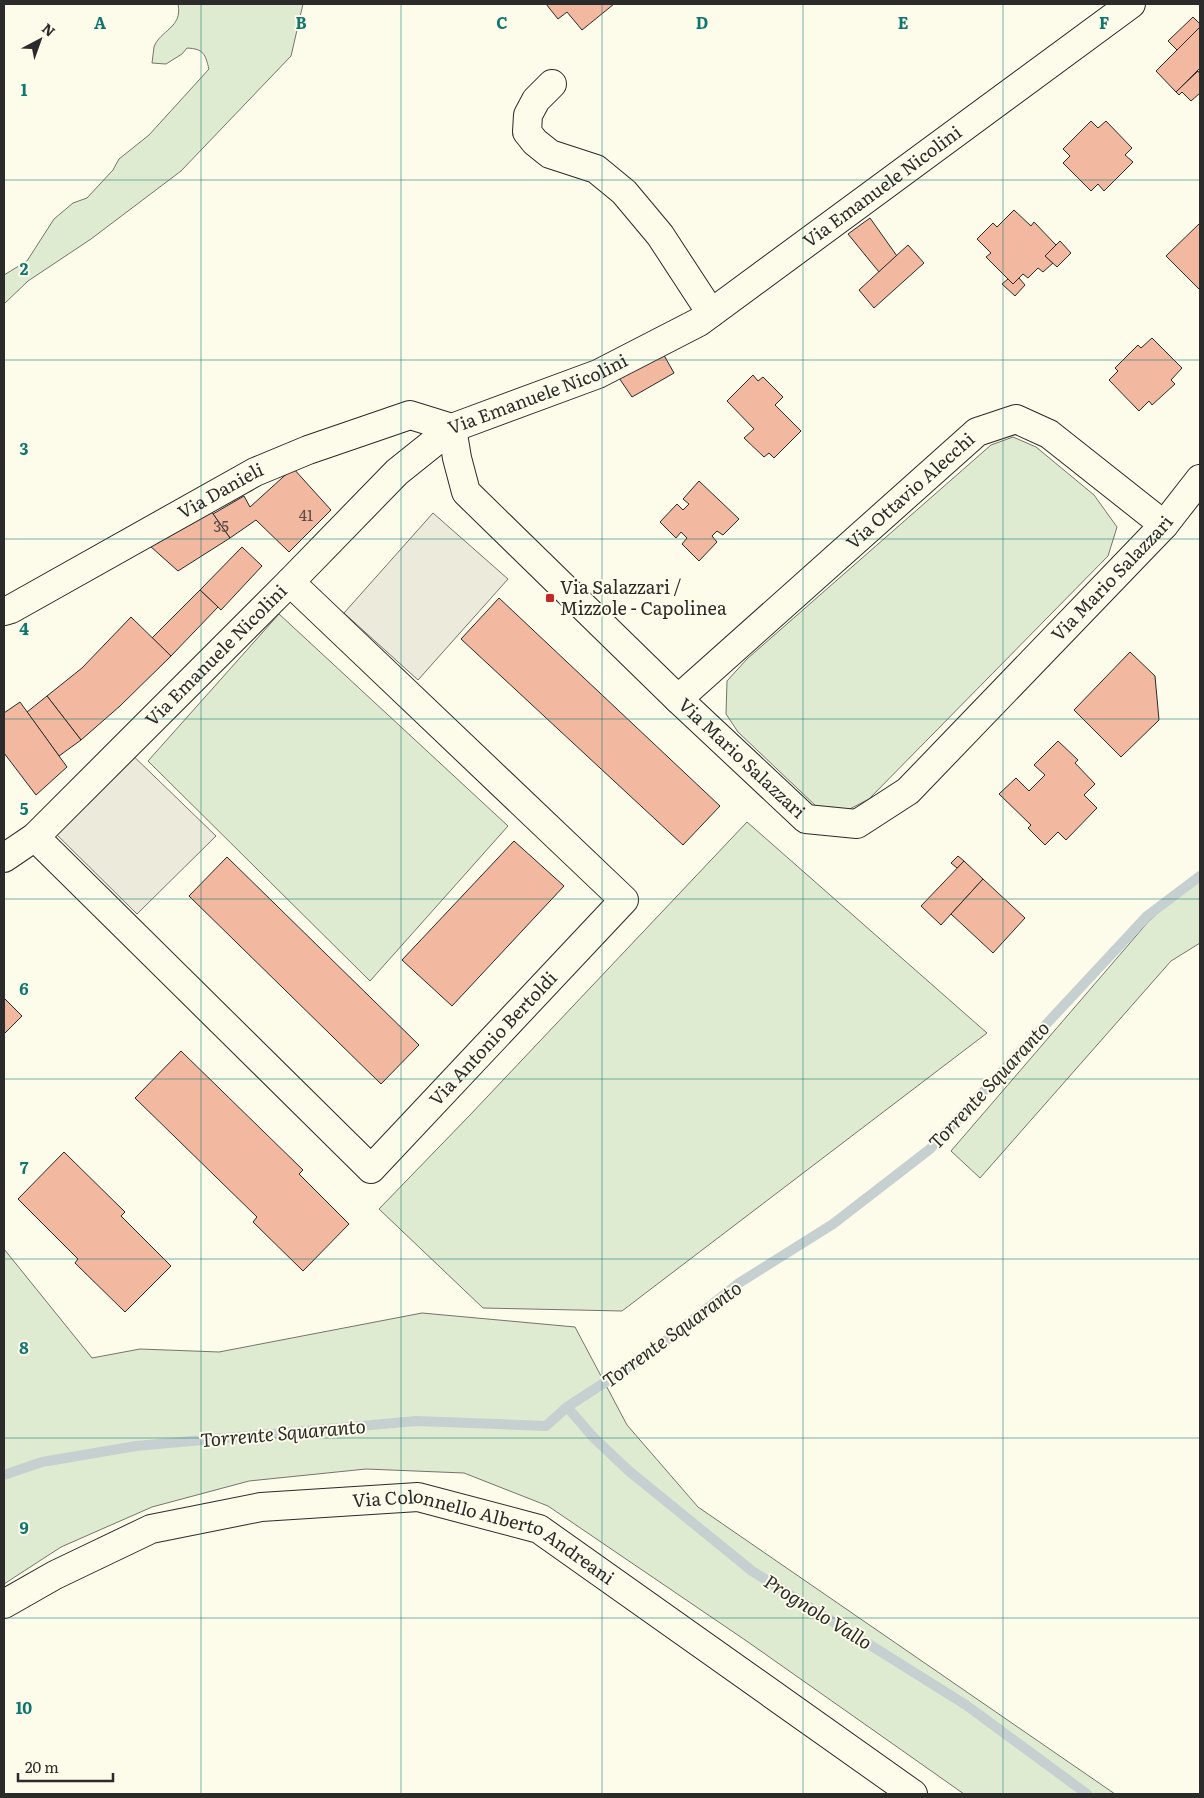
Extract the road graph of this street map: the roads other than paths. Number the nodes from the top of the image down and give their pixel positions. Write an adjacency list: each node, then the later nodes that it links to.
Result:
1 (1131, 4): 3 (street, Via Emanuele Nicolini)
2 (552, 84): 3 (street)
3 (711, 313): 4 (street, Via Emanuele Nicolini)
4 (452, 428): 7 (street, Via Emanuele Nicolini); 8 (street, Via Danieli); 9 (street, Via Mario Salazzari)
5 (1200, 479): 6 (street, Via Mario Salazzari)
6 (1164, 525): 9 (street, Via Ottavio Alecchi); 9 (street, Via Mario Salazzari)
7 (290, 582): 10 (street, Via Emanuele Nicolini); 10 (street, Via Antonio Bertoldi)
8 (4, 611)
9 (678, 699)
10 (35, 837): 11 (street, Via Emanuele Nicolini)
11 (4, 858)
12 (4, 1604): 13 (street, Via Colonnello Alberto Andreani)
13 (913, 1794)

